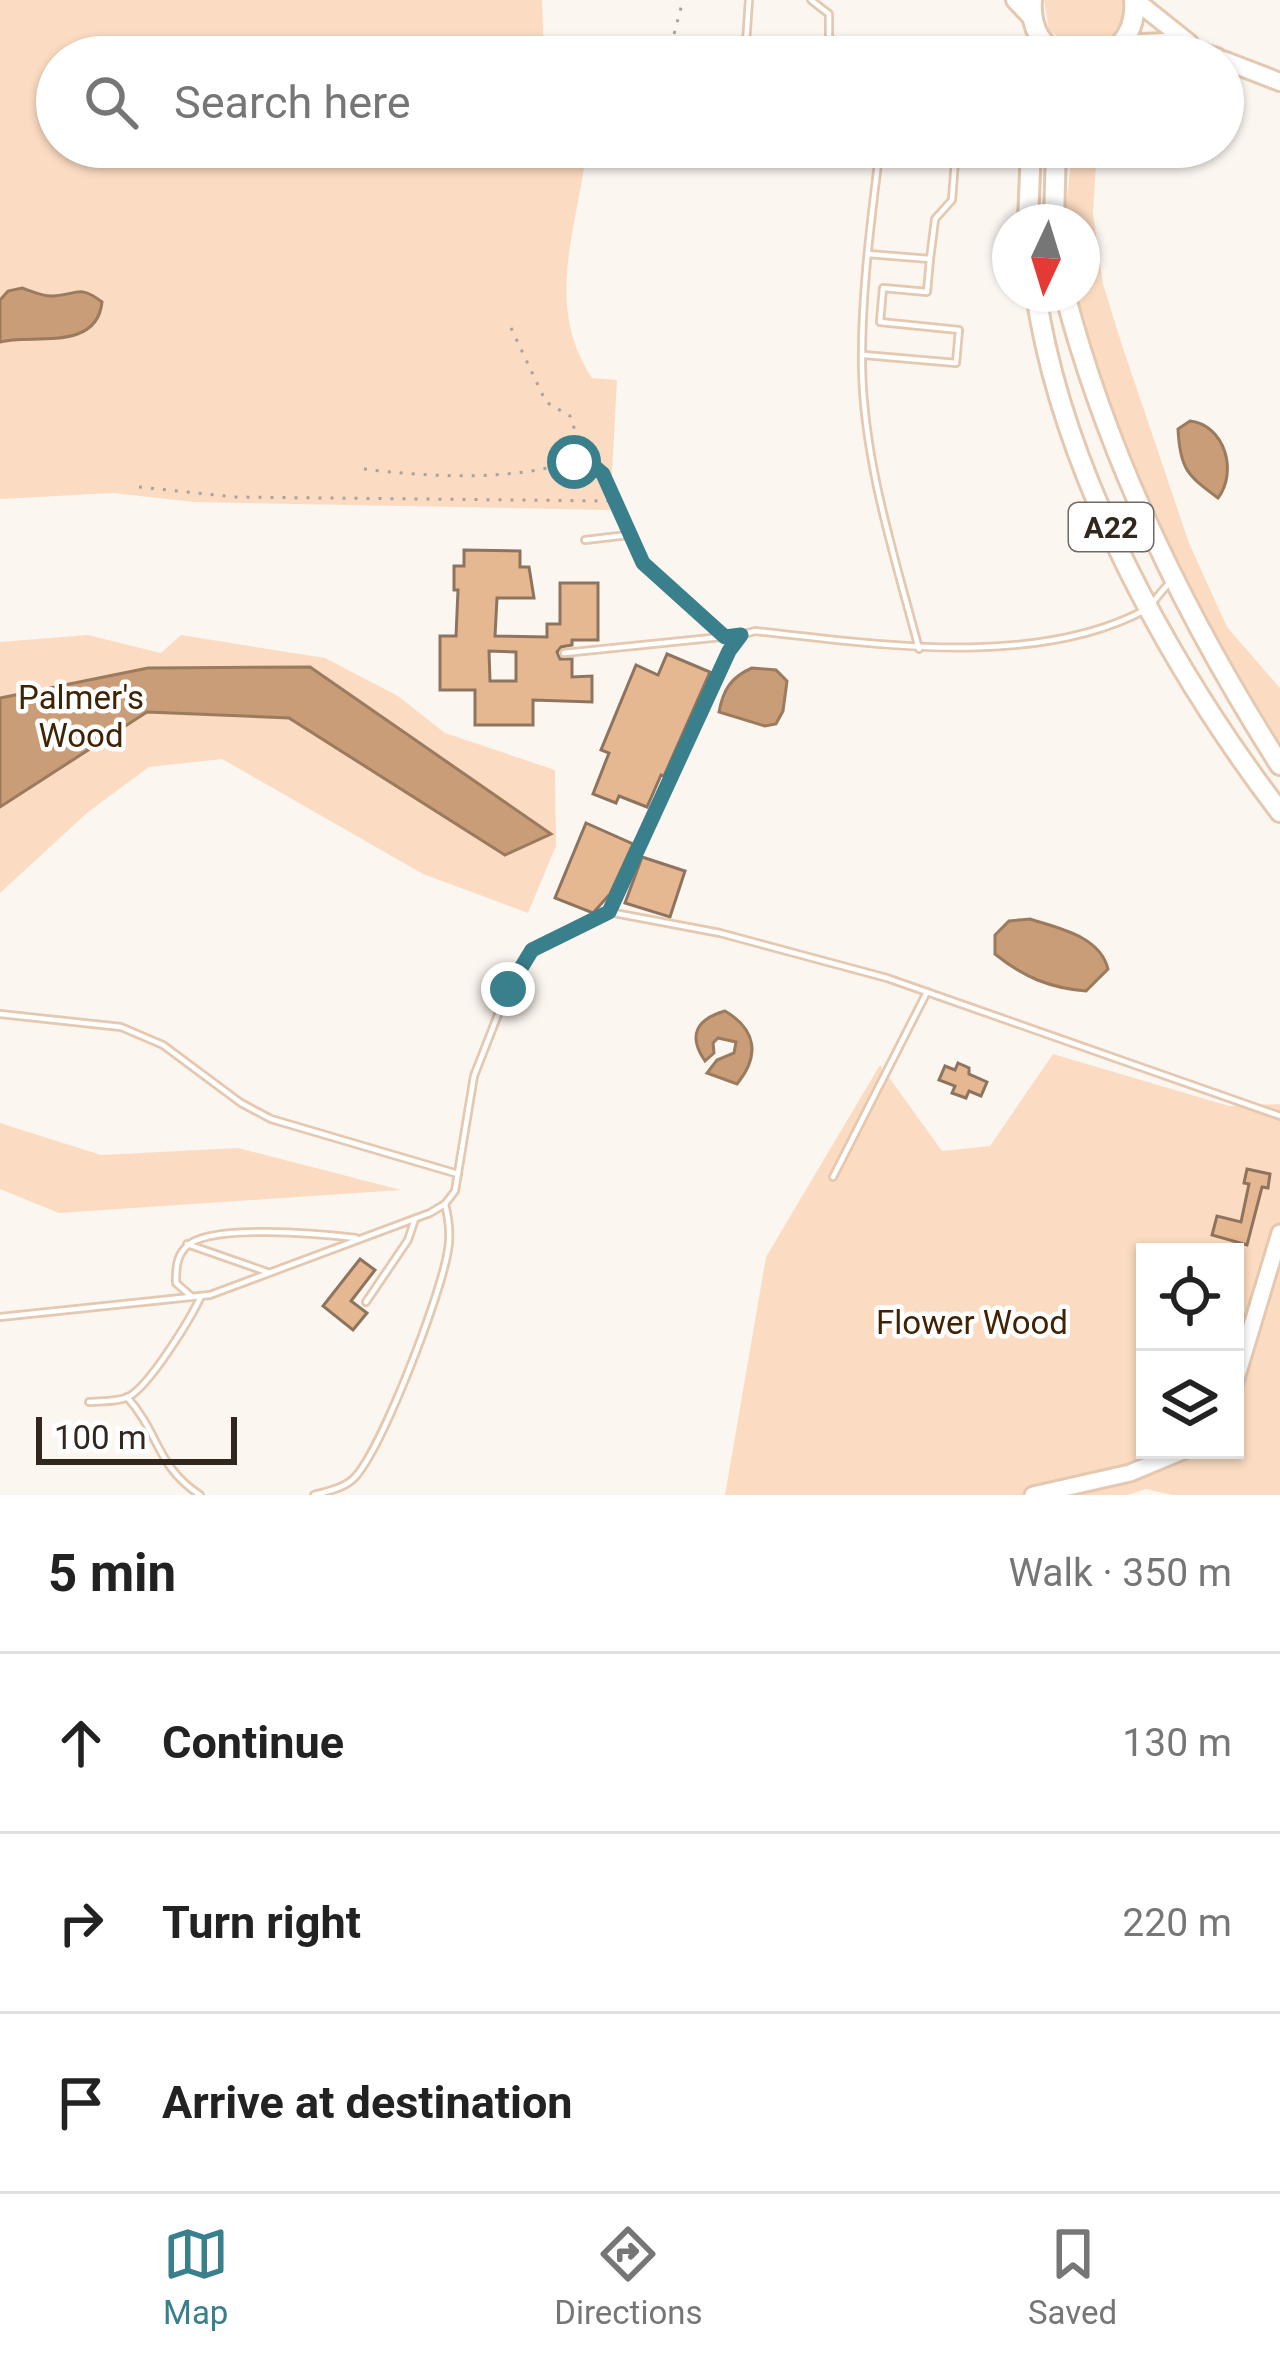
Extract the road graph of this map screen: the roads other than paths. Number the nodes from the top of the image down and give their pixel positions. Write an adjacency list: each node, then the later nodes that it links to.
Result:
1 (749, 0): 6 (lane)
2 (811, 0): 7 (lane)
3 (1015, 0): 5 (main road)
4 (1134, 0): 8 (highway); 9 (main road)
5 (1032, 9)
6 (746, 36)
7 (829, 36)
8 (1126, 36)
9 (1185, 36)
10 (1244, 68): 11 (main road)
11 (1280, 82)
12 (878, 168): 18 (lane)
13 (954, 168): 19 (lane)
14 (1030, 168): 16 (highway)
15 (1055, 168): 17 (highway)
16 (1029, 204)
17 (1054, 204)
18 (868, 254): 19 (lane); 22 (lane)
19 (930, 259): 22 (lane)
20 (1039, 312): 27 (highway, A22)
21 (1070, 312): 26 (highway, A22)
22 (862, 355): 30 (lane)
23 (582, 456): 24 (lane)
24 (628, 535): 25 (lane); 29 (lane)
25 (585, 540)
26 (1173, 579): 27 (lane); 32 (highway, A22)
27 (1148, 608): 30 (lane); 33 (highway, A22)
28 (741, 635): 29 (lane); 30 (lane); 34 (lane)
29 (725, 637): 31 (lane)
30 (919, 649)
31 (564, 653)
32 (1280, 765)
33 (1280, 812)
34 (609, 912): 35 (lane); 38 (lane)
35 (927, 992): 37 (lane); 39 (lane)
36 (0, 1014): 38 (lane)
37 (1280, 1116)
38 (458, 1174): 40 (lane)
39 (833, 1178)
40 (446, 1204): 41 (lane); 55 (lane)
41 (415, 1219): 43 (lane); 48 (lane)
42 (1280, 1233): 50 (street)
43 (362, 1238): 44 (lane); 45 (lane)
44 (187, 1244): 45 (lane); 47 (lane)
45 (268, 1273): 46 (lane)
46 (201, 1296): 47 (lane); 51 (lane)
47 (192, 1298): 49 (lane)
48 (366, 1302)
49 (0, 1317)
50 (1244, 1352)
51 (128, 1397): 52 (lane); 54 (lane)
52 (89, 1402)
53 (1163, 1459): 56 (street)
54 (200, 1495)
55 (314, 1495)
56 (1033, 1495)

